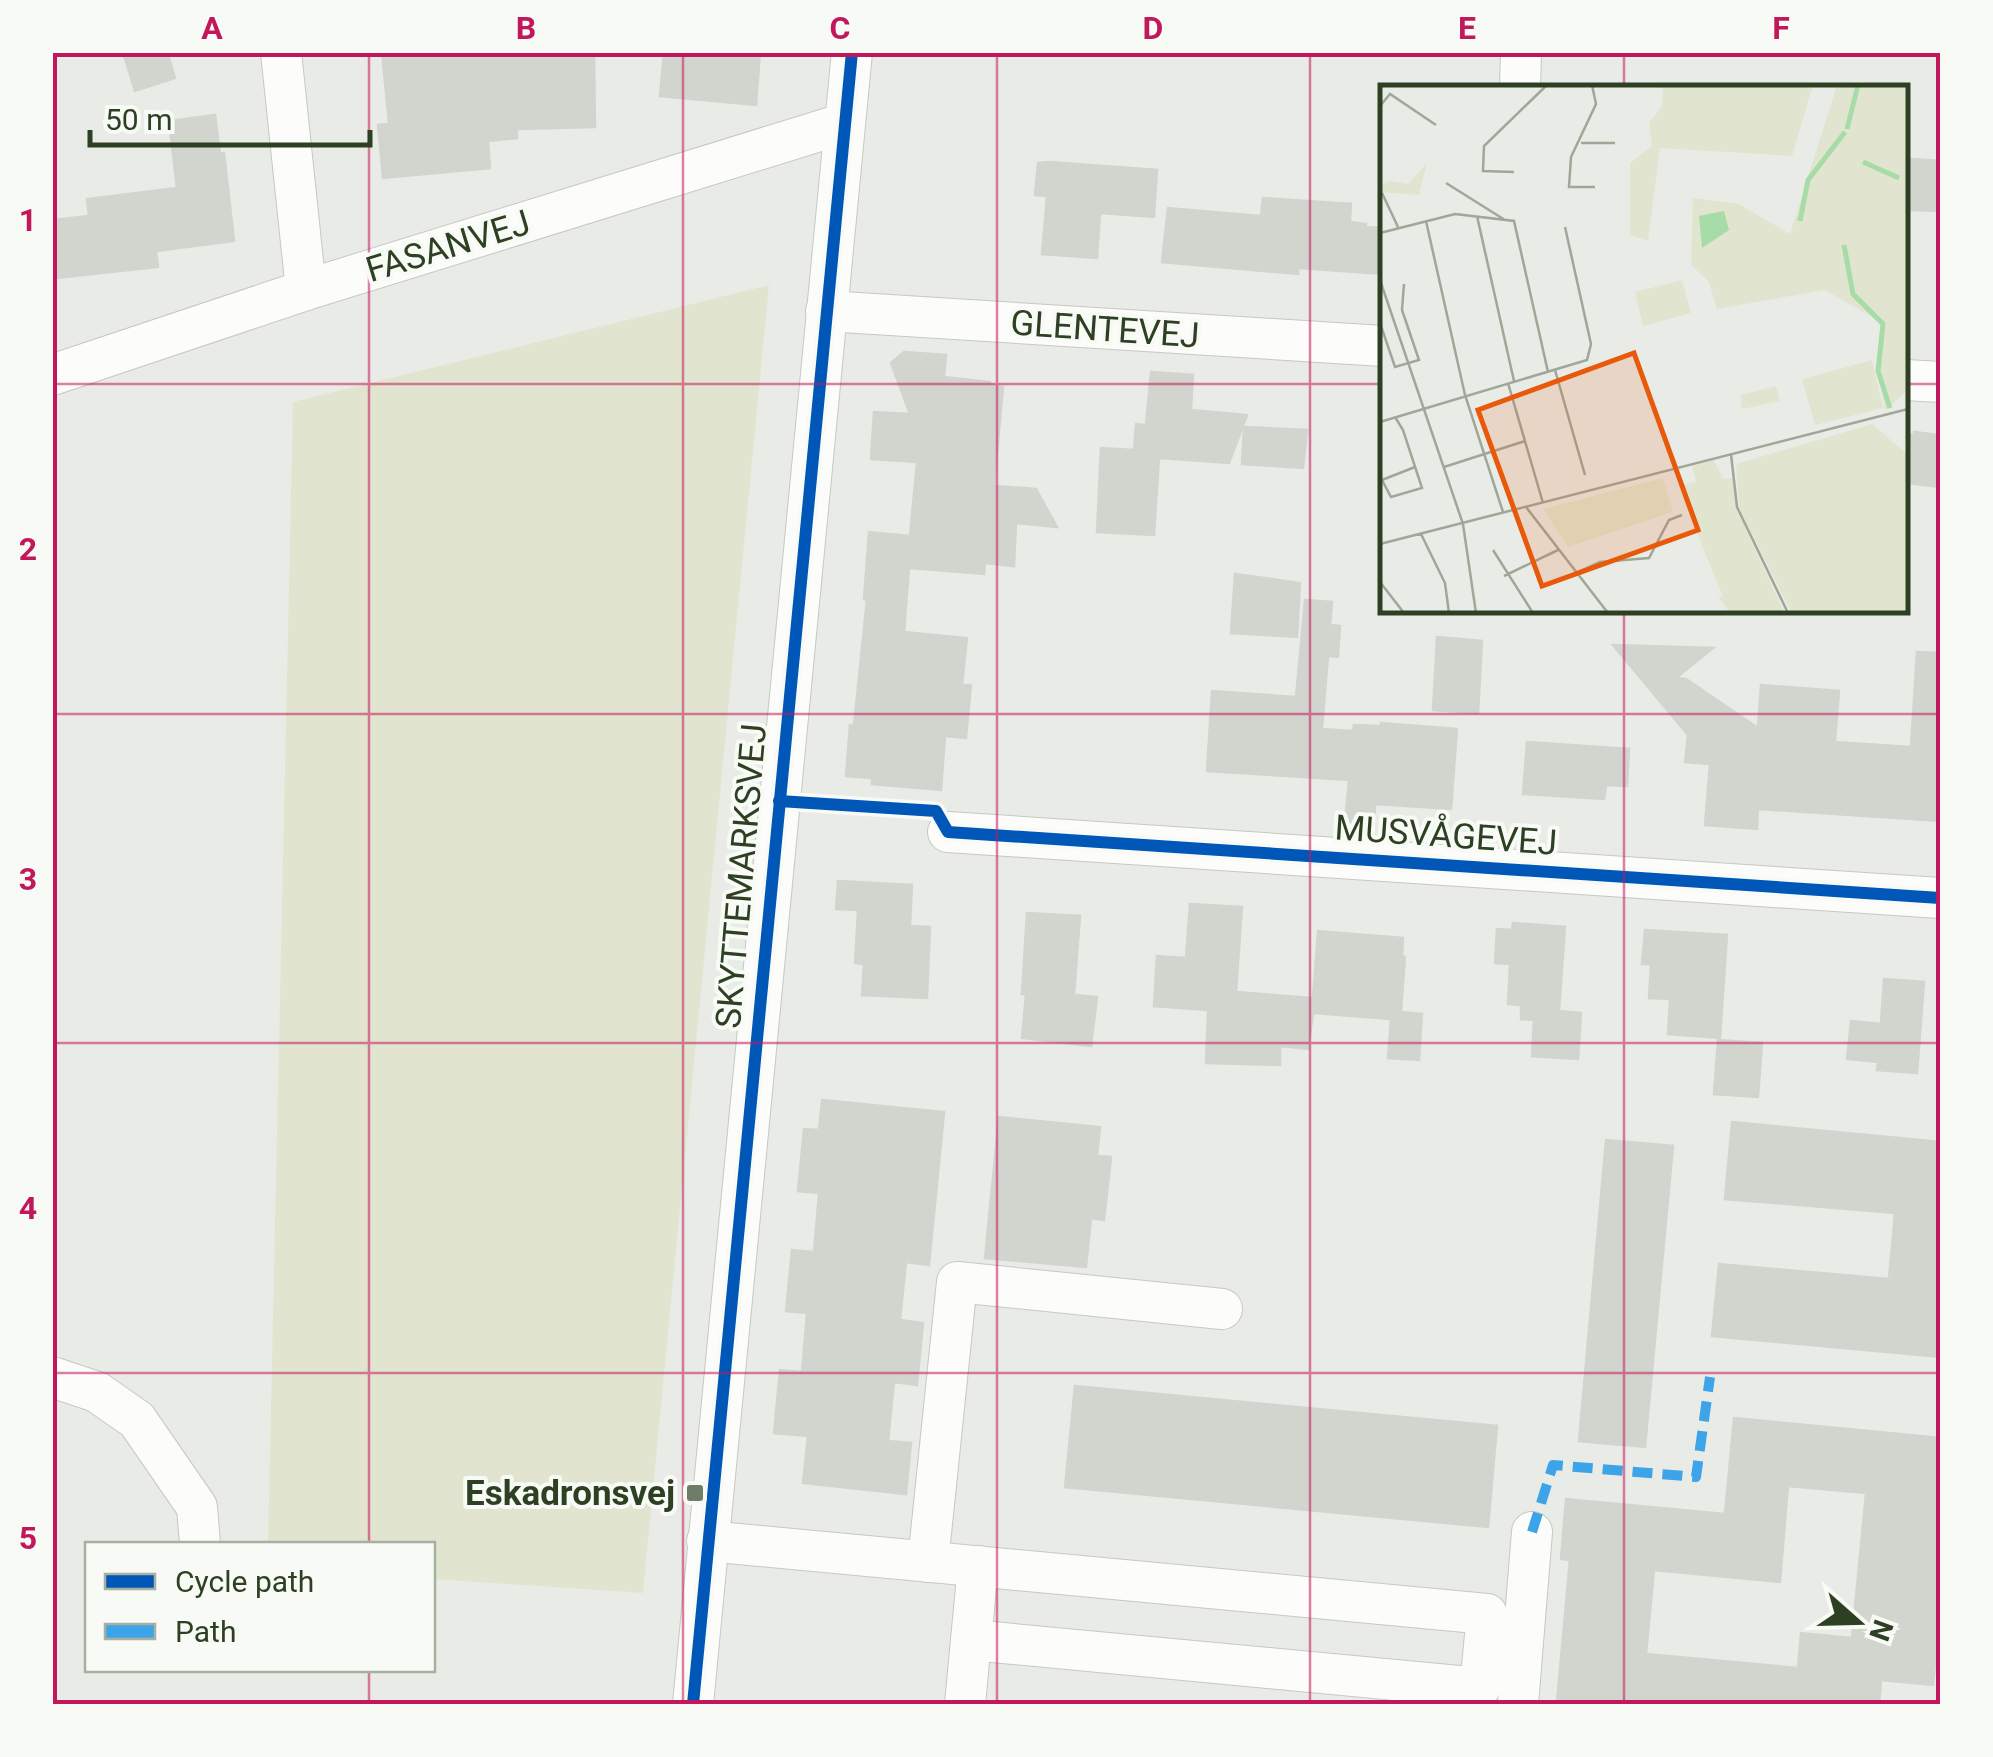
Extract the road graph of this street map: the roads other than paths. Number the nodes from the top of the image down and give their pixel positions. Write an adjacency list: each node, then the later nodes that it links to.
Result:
1 (281, 52): 6 (street)
2 (852, 52): 5 (street, SKYTTEMARKSVEJ)
3 (1522, 52): 4 (street)
4 (1520, 85)
5 (845, 123): 6 (street, FASANVEJ); 7 (street, SKYTTEMARKSVEJ)
6 (306, 290): 9 (street, FASANVEJ)
7 (826, 311): 8 (street, GLENTEVEJ); 17 (street, SKYTTEMARKSVEJ)
8 (1380, 346)
9 (52, 374)
10 (1908, 380): 11 (street)
11 (1940, 382)
12 (948, 832): 13 (street, MUSVÅGEVEJ)
13 (1940, 898)
14 (1222, 1309): 19 (street)
15 (52, 1377): 18 (street)
16 (1532, 1532): 24 (street)
17 (708, 1541): 19 (street); 22 (street, SKYTTEMARKSVEJ)
18 (200, 1542)
19 (928, 1562): 20 (street)
20 (978, 1566): 21 (street); 21 (street)
21 (971, 1640): 23 (street)
22 (693, 1704)
23 (965, 1704)
24 (1518, 1704)

